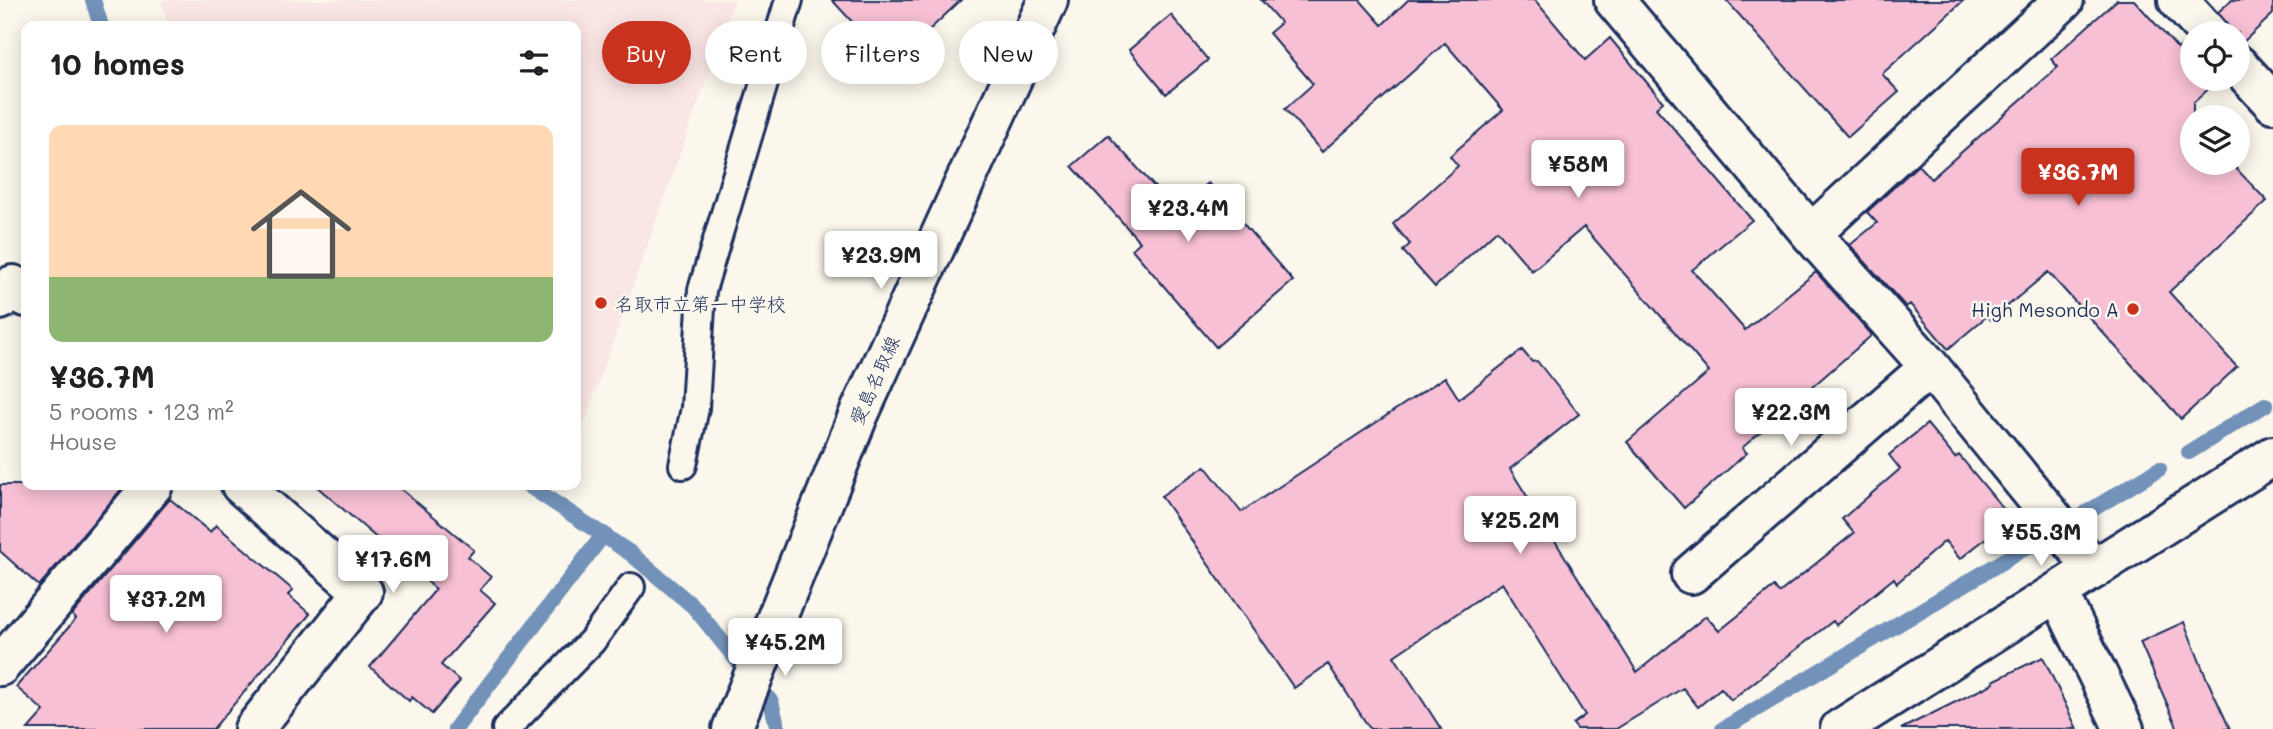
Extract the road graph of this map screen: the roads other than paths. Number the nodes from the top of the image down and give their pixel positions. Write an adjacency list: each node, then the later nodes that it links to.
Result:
1 (789, 0): 12 (lane)
2 (1048, 0): 20 (street, 愛島名取線)
3 (1614, 0): 9 (street)
4 (2064, 0): 9 (street)
5 (2178, 0): 6 (street)
6 (2197, 21)
7 (2250, 78): 8 (street)
8 (2273, 103)
9 (1811, 234): 10 (street)
10 (1930, 367): 15 (street); 16 (street)
11 (2273, 456): 15 (street)
12 (683, 465)
13 (149, 490): 19 (street)
14 (247, 490): 21 (street)
15 (2094, 569): 18 (street)
16 (1691, 574)
17 (631, 587): 22 (lane)
18 (2058, 592): 23 (street); 24 (street)
19 (0, 666)
20 (734, 725)
21 (254, 729)
22 (506, 729)
23 (1840, 729)
24 (2124, 729)

